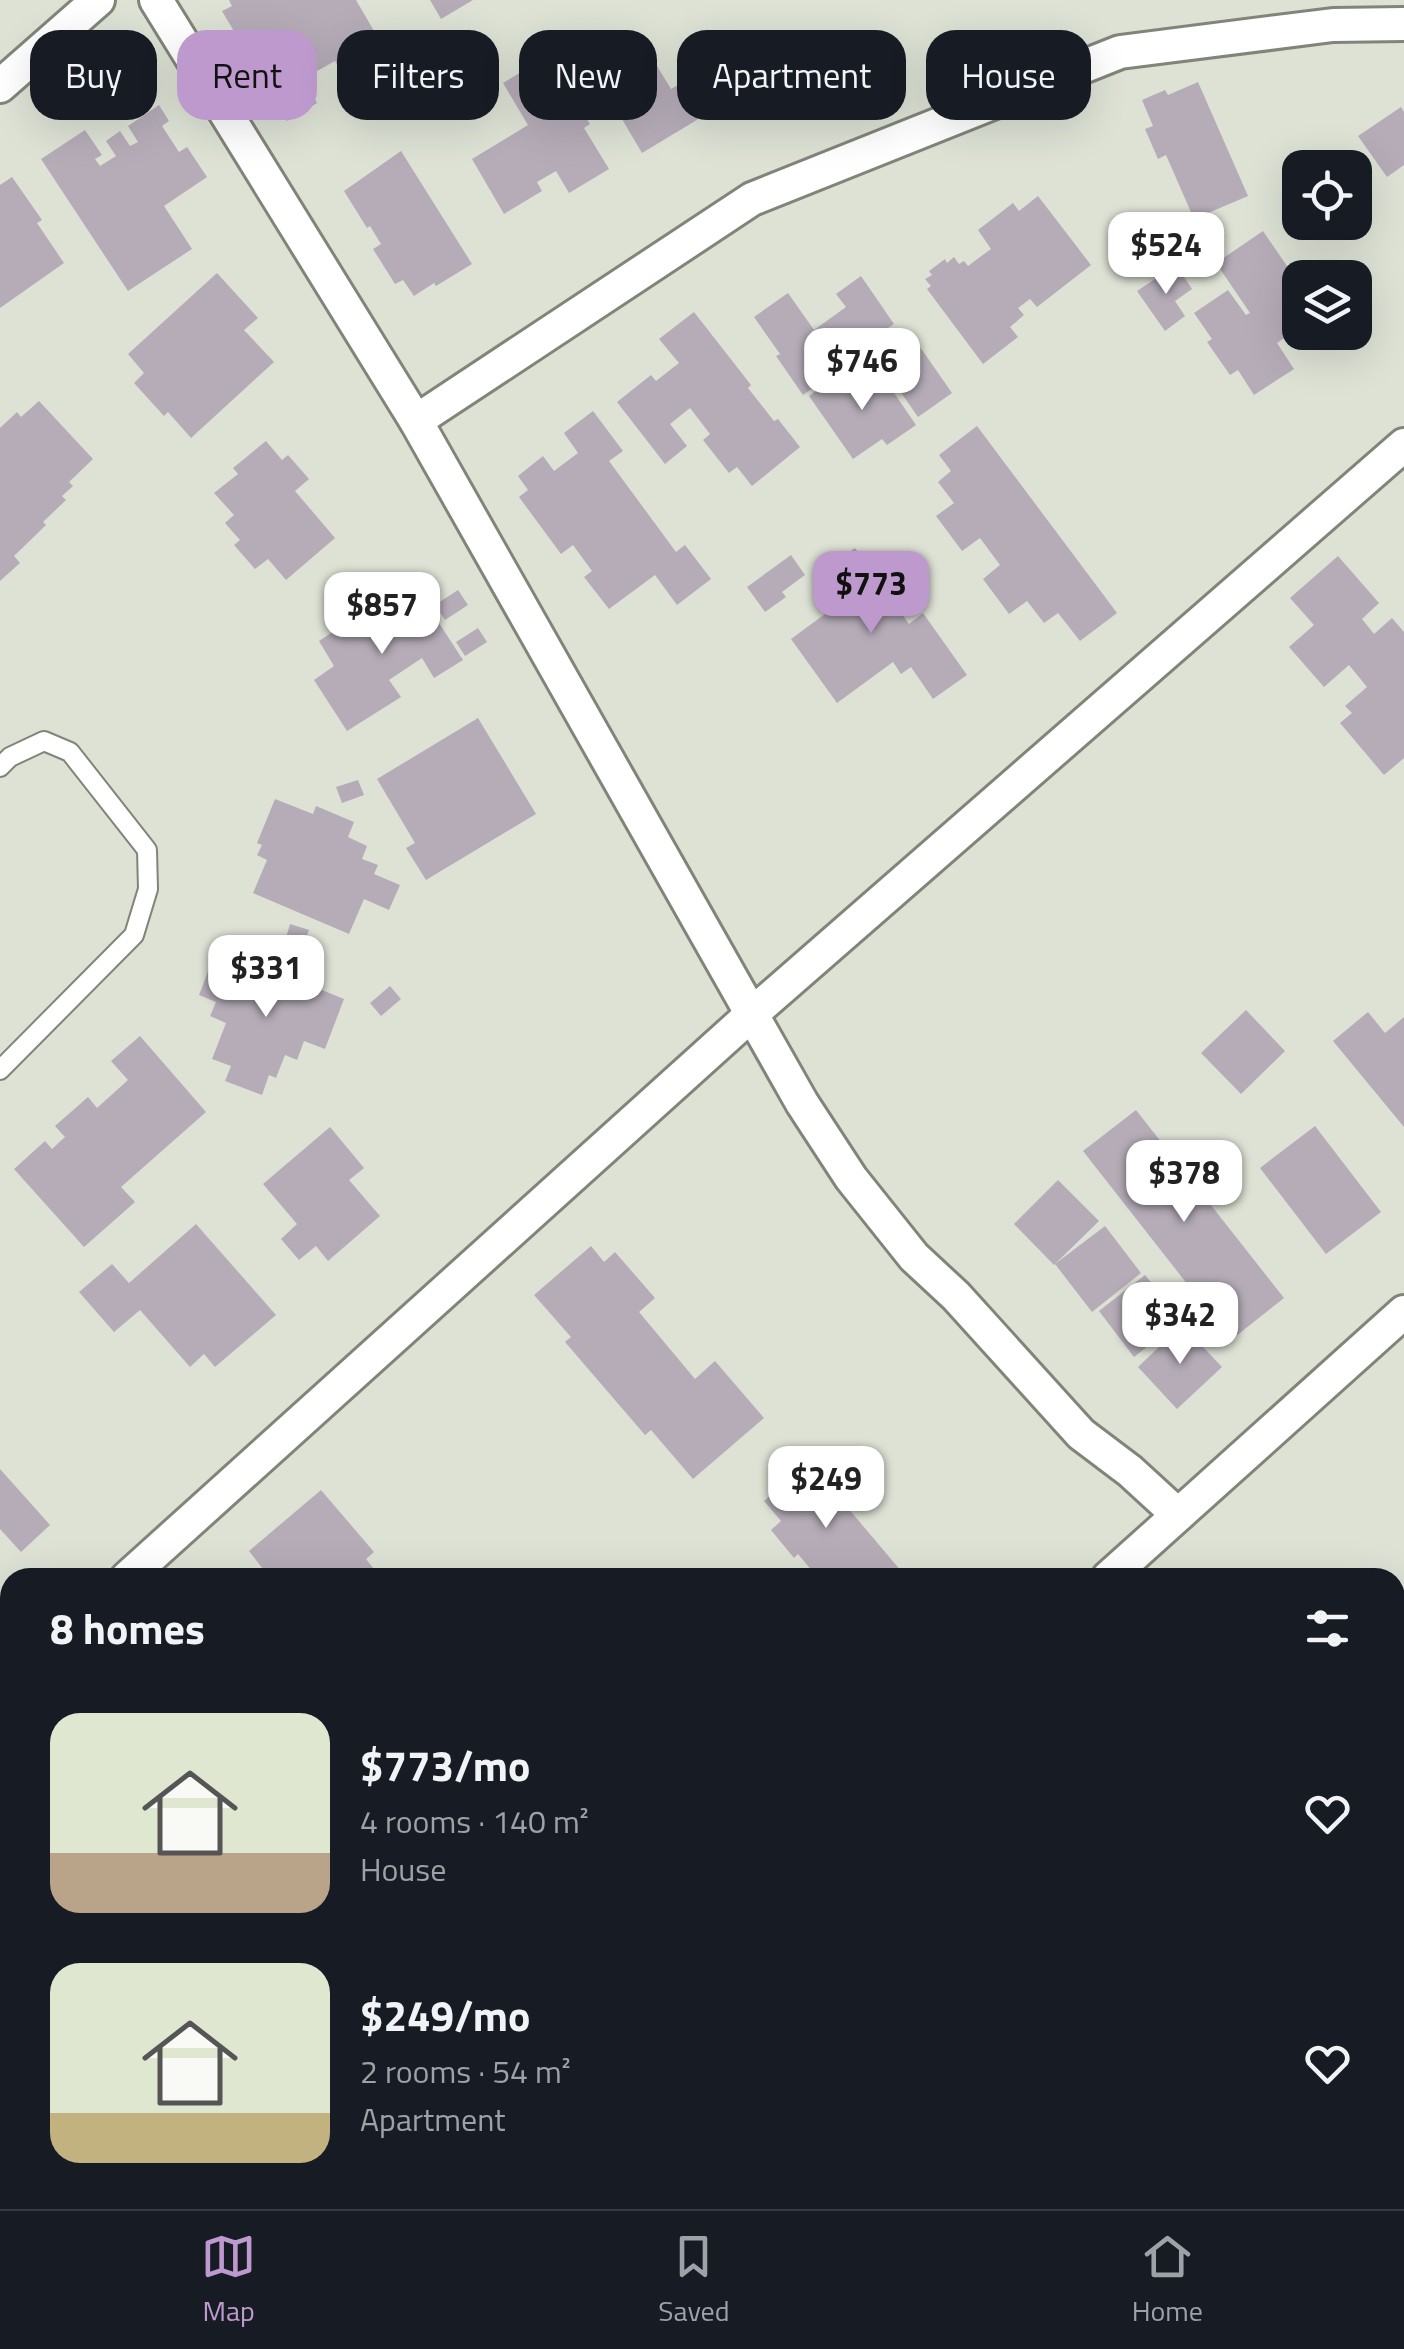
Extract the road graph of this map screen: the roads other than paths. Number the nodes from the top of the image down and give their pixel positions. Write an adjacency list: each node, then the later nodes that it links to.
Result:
1 (98, 0): 4 (street)
2 (156, 0): 5 (street)
3 (1404, 24): 5 (street)
4 (0, 86)
5 (416, 422): 8 (street)
6 (1404, 445): 8 (street)
7 (0, 766): 9 (lane)
8 (753, 1014): 11 (street); 12 (street)
9 (0, 1070)
10 (1404, 1312): 11 (street)
11 (1178, 1515): 13 (street)
12 (138, 1568)
13 (1119, 1568)

